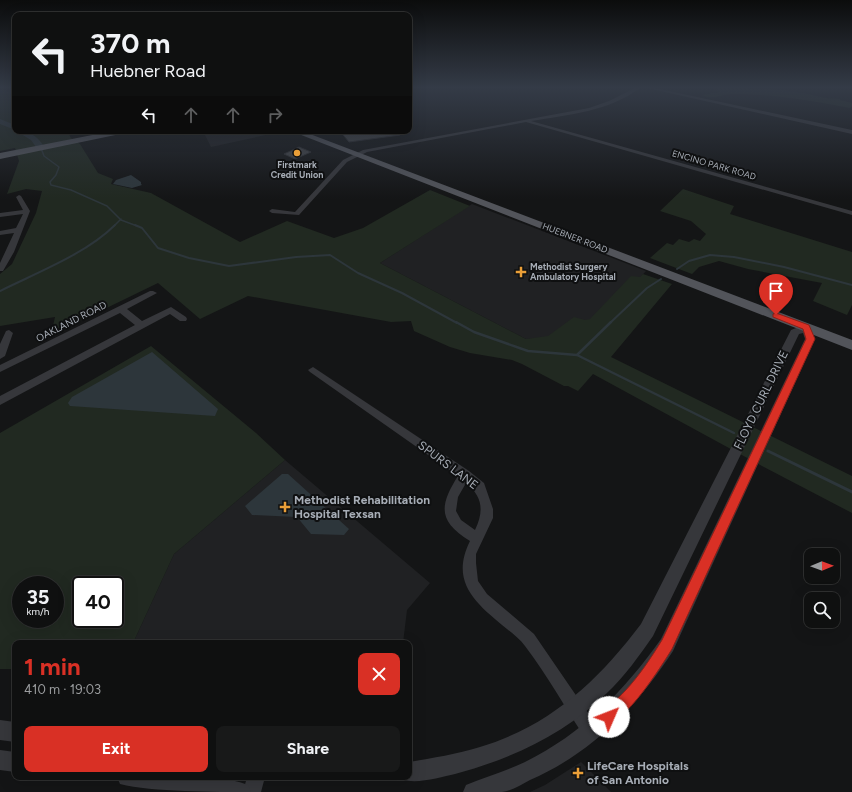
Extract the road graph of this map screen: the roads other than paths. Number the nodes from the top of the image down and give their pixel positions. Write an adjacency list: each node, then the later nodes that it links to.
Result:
1 (504, 125): 7 (street)
2 (540, 125): 11 (street, ENCINO PARK ROAD)
3 (820, 125): 4 (street)
4 (852, 132)
5 (110, 134): 8 (main road)
6 (304, 134): 7 (main road, HUEBNER ROAD)
7 (356, 154): 12 (street); 23 (main road, HUEBNER ROAD)
8 (0, 156)
9 (19, 196): 10 (street)
10 (27, 211): 13 (street); 14 (street)
11 (852, 213)
12 (294, 214)
13 (0, 215)
14 (19, 230): 15 (street); 16 (street)
15 (0, 233)
16 (10, 252): 17 (street); 18 (street)
17 (0, 253)
18 (0, 269)
19 (153, 293): 20 (street, OAKLAND ROAD)
20 (121, 309): 22 (street); 27 (street, OAKLAND ROAD)
21 (183, 319): 22 (street)
22 (141, 325): 29 (street)
23 (806, 327): 25 (main road, HUEBNER ROAD); 30 (street, FLOYD CURL DRIVE); 31 (street, FLOYD CURL DRIVE)
24 (9, 333): 26 (street)
25 (852, 345)
26 (0, 356)
27 (1, 367)
28 (313, 370): 32 (street, SPURS LANE)
29 (0, 401)
30 (753, 417): 31 (street); 34 (street, FLOYD CURL DRIVE)
31 (771, 423): 37 (street, FLOYD CURL DRIVE)
32 (465, 475): 33 (street, SPURS LANE); 33 (street)
33 (477, 538): 34 (street, SPURS LANE)
34 (576, 708): 37 (street, SPURS LANE); 40 (street, FLOYD CURL DRIVE)
35 (0, 730): 36 (street)
36 (12, 732)
37 (591, 732): 45 (street, FLOYD CURL DRIVE)
38 (0, 760): 39 (street)
39 (12, 762)
40 (412, 771)
41 (150, 780): 43 (street)
42 (255, 780): 44 (street)
43 (241, 792)
44 (252, 792)
45 (473, 792)

